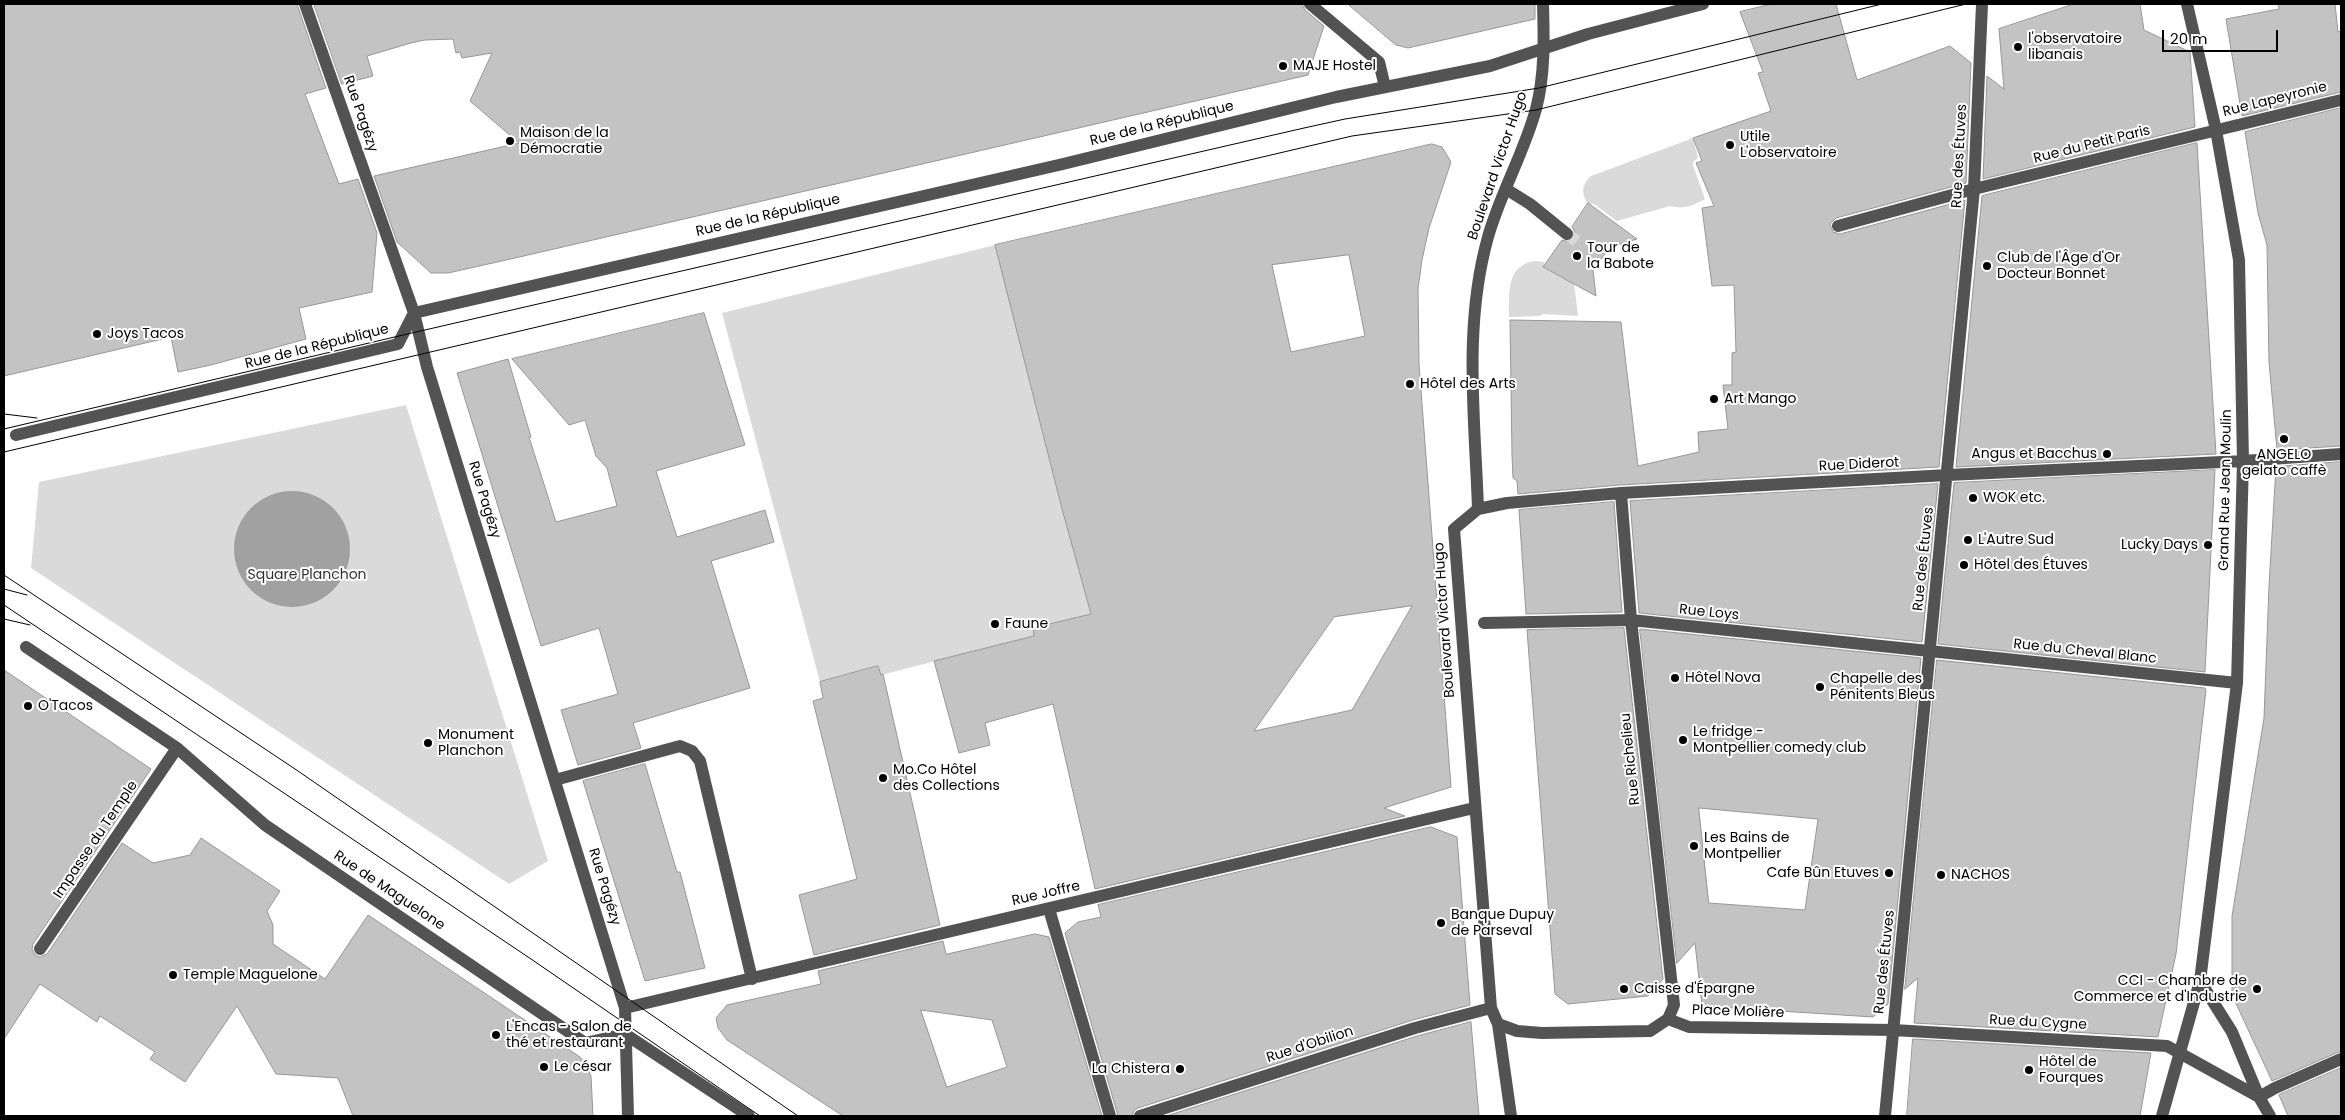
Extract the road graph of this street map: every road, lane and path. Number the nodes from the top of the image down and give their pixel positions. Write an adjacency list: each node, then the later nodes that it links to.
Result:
1 (305, 4): 15 (street, Rue Pagézy)
2 (1310, 4): 8 (street)
3 (1542, 4): 7 (street, Boulevard Victor Hugo)
4 (1703, 4): 7 (street, Rue de la République)
5 (1982, 4): 12 (street, Rue des Étuves)
6 (2187, 4): 10 (street, Grand Rue Jean Moulin)
7 (1544, 49): 8 (street, Rue de la République); 11 (street, Boulevard Victor Hugo)
8 (1385, 87): 15 (street, Rue de la République)
9 (2341, 100): 10 (street, Rue Lapeyronie)
10 (2216, 130): 12 (street, Rue du Petit Paris); 18 (street, Grand Rue Jean Moulin)
11 (1506, 189): 14 (street); 21 (street, Boulevard Victor Hugo)
12 (1974, 189): 13 (street, Rue du Petit Paris); 19 (street, Rue des Étuves)
13 (1838, 226)
14 (1567, 234)
15 (414, 313): 16 (street, Rue de la République); 28 (street, Rue Pagézy)
16 (16, 434)
17 (2341, 454): 18 (street, Rue Diderot)
18 (2243, 461): 19 (street, Rue Diderot); 26 (street, Grand Rue Jean Moulin)
19 (1948, 474): 20 (street, Rue Diderot); 25 (street, Rue des Étuves)
20 (1620, 494): 21 (street, Rue Diderot); 22 (street, Rue Richelieu)
21 (1478, 509): 29 (street, Boulevard Victor Hugo)
22 (1631, 620): 23 (street, Rue Loys); 25 (street, Rue Loys); 36 (street, Rue Richelieu)
23 (1484, 623)
24 (26, 647): 27 (street, Rue de Maguelone)
25 (1930, 650): 26 (street, Rue du Cheval Blanc); 38 (street, Rue des Étuves)
26 (2237, 683): 33 (street, Grand Rue Jean Moulin)
27 (177, 748): 31 (street, Impasse du Temple); 39 (street, Rue de Maguelone)
28 (554, 780): 32 (street); 34 (street, Rue Pagézy)
29 (1474, 808): 30 (street, Rue Joffre); 35 (street, Boulevard Victor Hugo)
30 (1049, 909): 32 (street, Rue Joffre); 45 (street)
31 (40, 949)
32 (752, 979): 34 (street, Rue Joffre)
33 (2200, 981): 40 (street, Grand Rue Jean Moulin); 42 (street)
34 (626, 1008): 39 (street, Rue Pagézy)
35 (1491, 1008): 37 (street, Boulevard Victor Hugo); 46 (street, Rue d'Obilion)
36 (1668, 1019): 37 (street); 38 (street, Place Molière)
37 (1498, 1024): 47 (street, Boulevard Victor Hugo)
38 (1893, 1030): 40 (street, Rue du Cygne); 48 (street, Rue des Étuves)
39 (625, 1034): 43 (street, Rue Pagézy); 44 (street)
40 (2180, 1052): 42 (street, Rue du Cygne); 49 (street, Grand Rue Jean Moulin)
41 (2341, 1059): 42 (street)
42 (2259, 1097): 50 (street)
43 (628, 1116)
44 (748, 1116)
45 (1110, 1116)
46 (1140, 1116)
47 (1511, 1116)
48 (1885, 1116)
49 (2162, 1116)
50 (2270, 1116)

